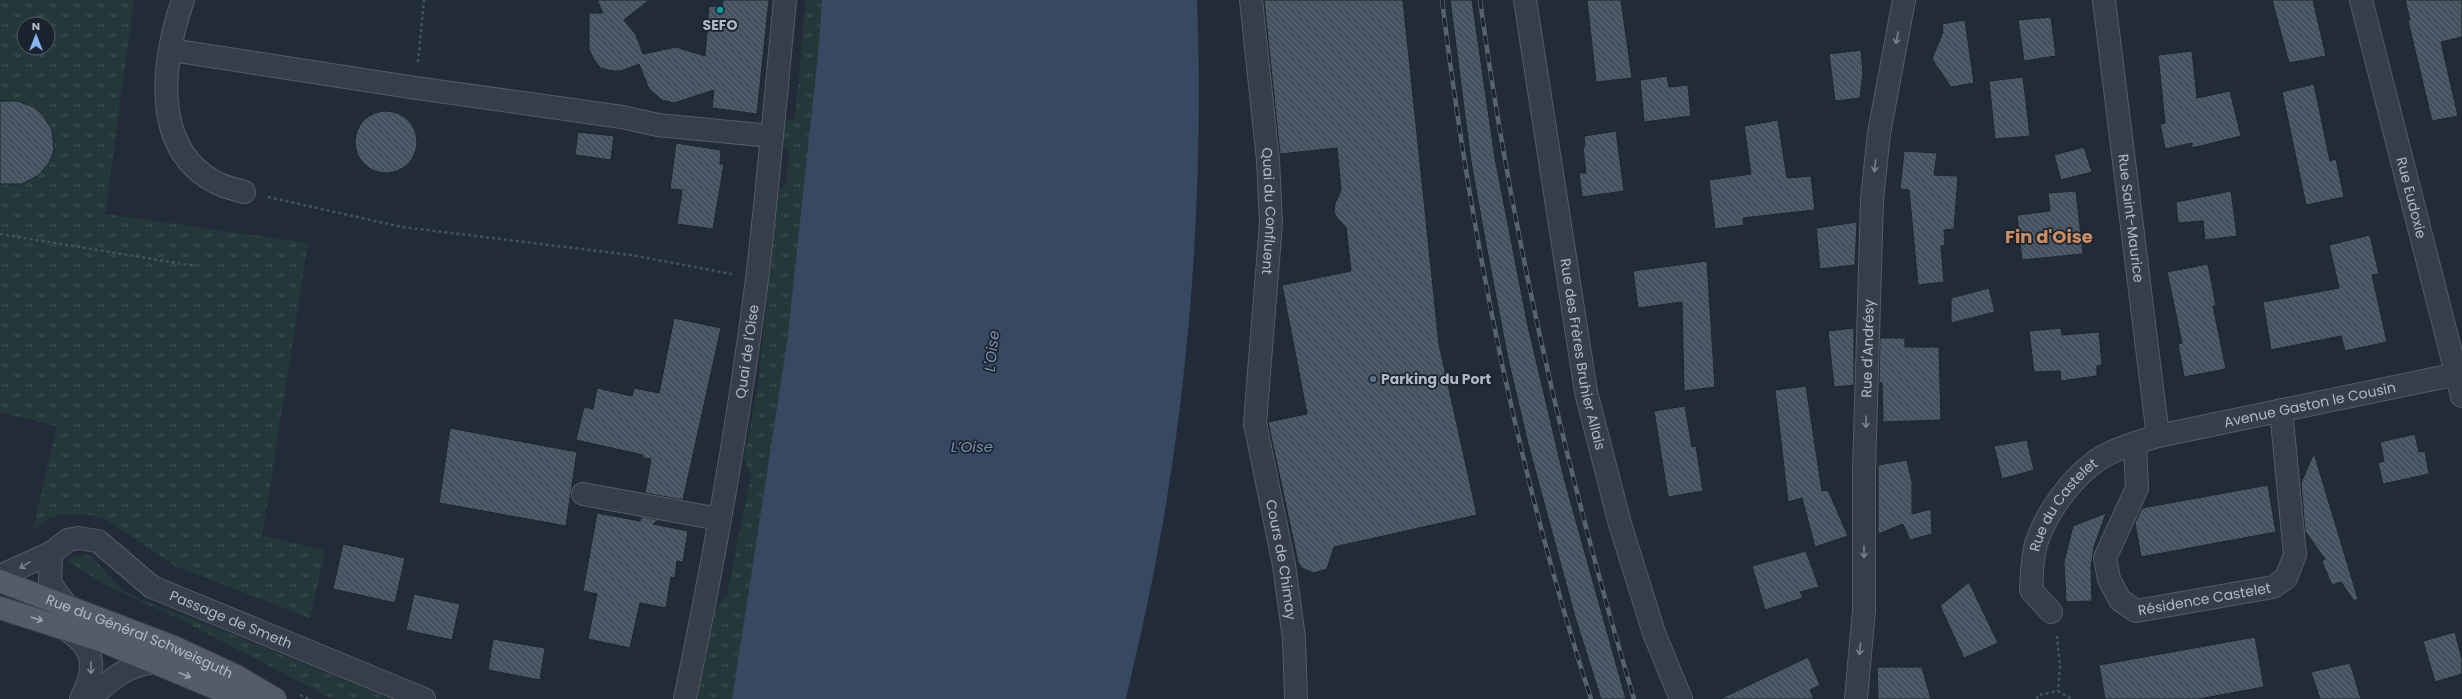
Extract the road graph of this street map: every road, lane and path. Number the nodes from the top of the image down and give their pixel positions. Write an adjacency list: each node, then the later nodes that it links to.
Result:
1 (183, 0): 9 (street)
2 (424, 0): 10 (path)
3 (785, 0): 11 (street, Quai de l'Oise)
4 (1251, 0): 19 (street, Quai du Confluent)
5 (1525, 0): 40 (street, Rue des Frères Bruhier Allais)
6 (1904, 0): 41 (street, Rue d'Andrésy, one-way to 41)
7 (2104, 0): 20 (street, Rue Saint-Maurice)
8 (2362, 0): 16 (street, Rue Eudoxie)
9 (171, 50): 10 (street); 12 (street)
10 (416, 88): 11 (street)
11 (772, 136): 15 (street, Quai de l'Oise)
12 (244, 192): 15 (path)
13 (0, 234): 14 (path)
14 (195, 266)
15 (757, 279): 23 (street, Quai de l'Oise)
16 (2459, 373): 17 (street, Rue Eudoxie); 18 (street, Avenue Gaston le Cousin)
17 (2462, 396)
18 (2282, 410): 20 (street, Avenue Gaston le Cousin); 21 (street, Résidence Castelet)
19 (1255, 423): 39 (street, Cours de Chimay)
20 (2158, 436): 21 (street, Rue du Castelet)
21 (2135, 443): 28 (street, Rue du Castelet)
22 (583, 494): 23 (street)
23 (719, 519): 38 (street, Quai de l'Oise)
24 (51, 553): 25 (street, Passage de Smeth, one-way to 25); 29 (street); 37 (street, Passage de Smeth)
25 (0, 576)
26 (0, 581): 29 (main road, Rue du Général Schweisguth)
27 (0, 608): 29 (main road, Rue du Général Schweisguth, one-way to 29)
28 (2051, 612)
29 (65, 617): 31 (main road, Rue du Général Schweisguth); 33 (street, one-way to 33); 36 (main road, Rue du Général Schweisguth)
30 (2058, 642): 32 (path)
31 (159, 663): 34 (street); 35 (main road, Rue du Général Schweisguth, one-way to 35)
32 (2058, 691): 42 (path); 43 (path)
33 (81, 699)
34 (90, 699)
35 (242, 699)
36 (275, 699)
37 (424, 699)
38 (685, 699)
39 (1296, 699)
40 (1681, 699)
41 (1856, 699)
42 (2037, 699)
43 (2072, 699)

